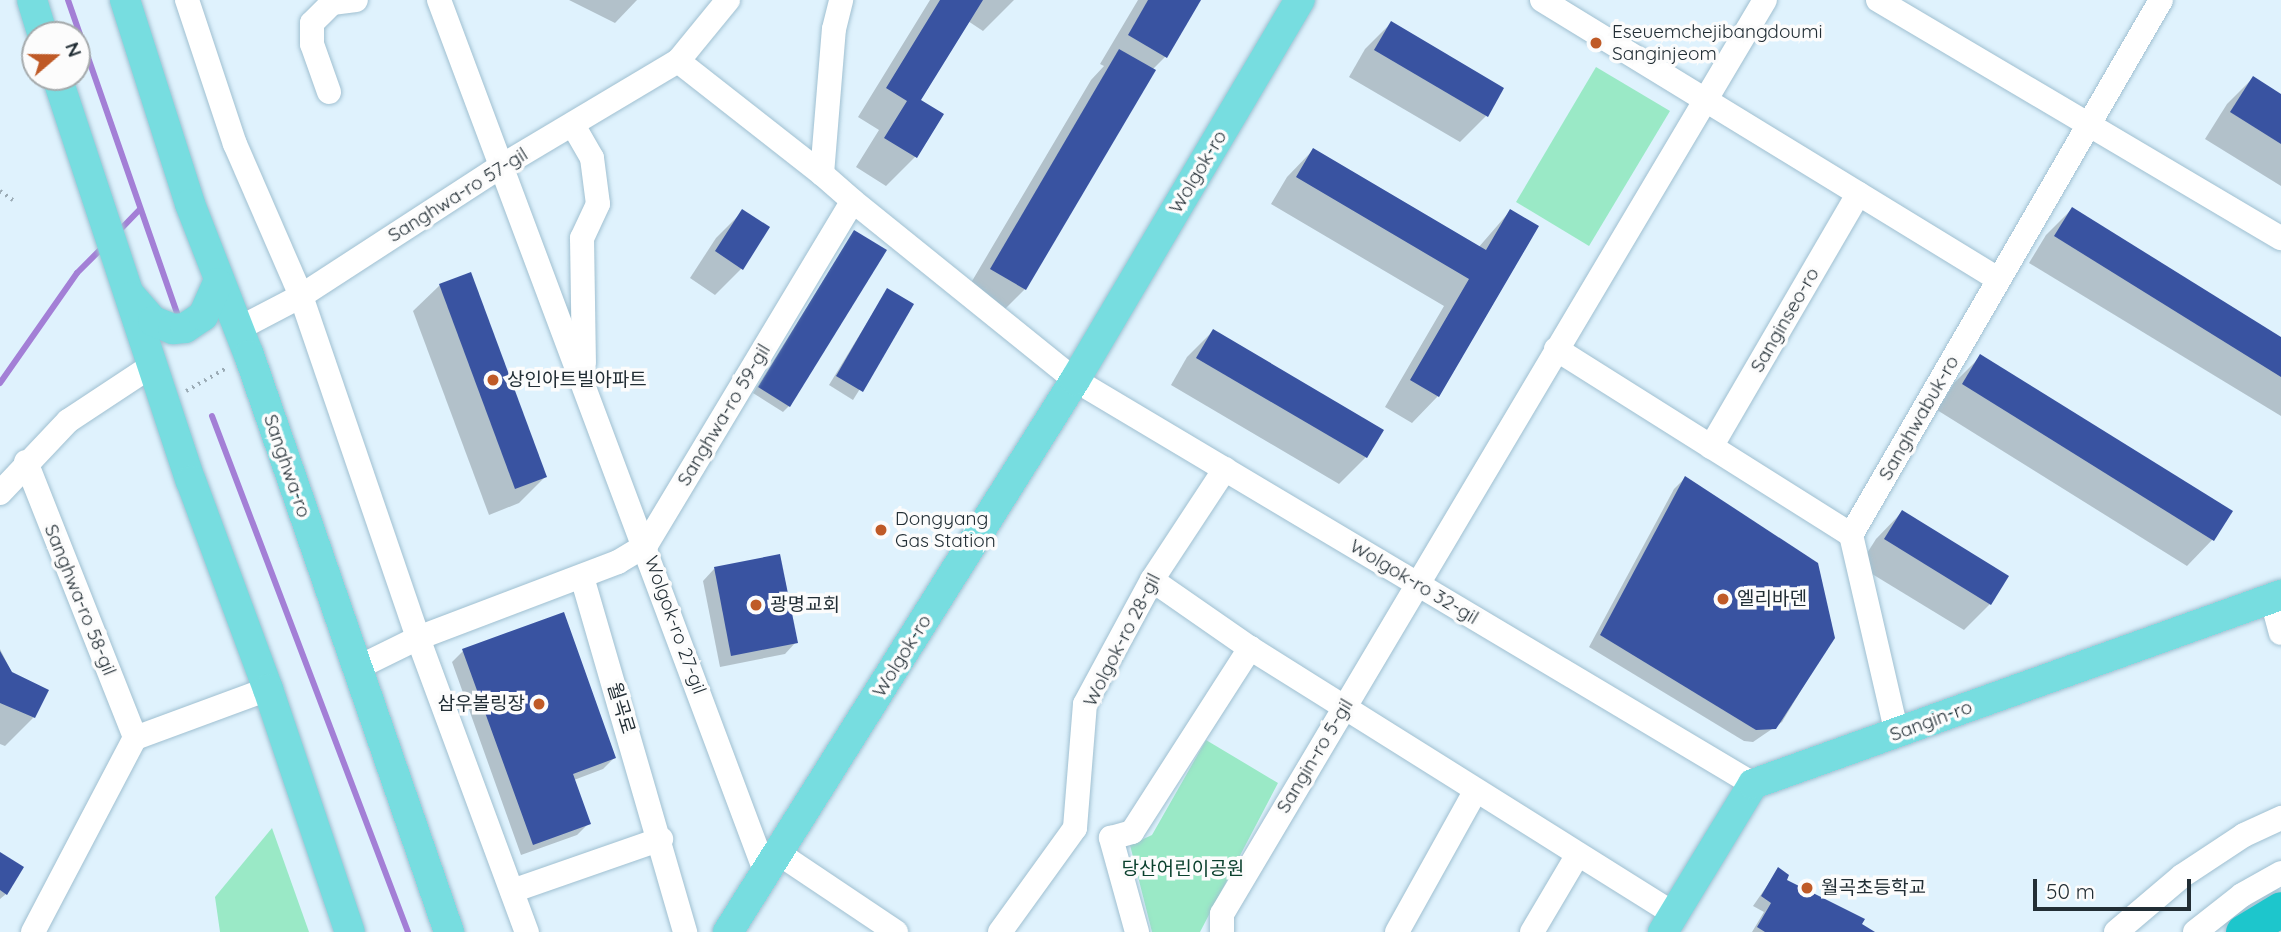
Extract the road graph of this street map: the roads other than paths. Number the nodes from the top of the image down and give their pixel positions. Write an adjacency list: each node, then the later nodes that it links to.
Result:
1 (32, 0): 13 (main road)
2 (125, 0): 26 (main road, Sanghwa-ro)
3 (187, 0): 28 (street)
4 (356, 0): 16 (street)
5 (439, 0): 20 (street, Wolgok-ro 27-gil)
6 (728, 0): 14 (street, Sanghwa-ro 57-gil)
7 (841, 0): 21 (street)
8 (1300, 0): 33 (main road, Wolgok-ro)
9 (1542, 0): 17 (street)
10 (1765, 0): 17 (street)
11 (1878, 0): 18 (street)
12 (2161, 0): 18 (street, Sanghwabuk-ro)
13 (39, 21)
14 (678, 61): 19 (street, Sanghwa-ro 57-gil); 21 (street)
15 (62, 91): 27 (main road)
16 (329, 92)
17 (1704, 102): 22 (street); 30 (street)
18 (2088, 124): 24 (street); 25 (street, Sanghwabuk-ro)
19 (573, 125): 20 (street, Sanghwa-ro 57-gil); 32 (street, Wolgok-ro 27-gil)
20 (500, 167): 28 (street, Sanghwa-ro 57-gil); 32 (street, Wolgok-ro 27-gil)
21 (822, 174): 23 (street)
22 (1858, 194): 25 (street); 34 (street, Sanginseo-ro)
23 (853, 201): 33 (street); 39 (street, Sanghwa-ro 59-gil)
24 (2281, 238)
25 (1998, 279): 38 (street, Sanghwabuk-ro)
26 (218, 283): 27 (main road); 29 (main road, Sanghwa-ro)
27 (130, 294): 31 (main road)
28 (301, 296): 29 (street, Sanghwa-ro 57-gil); 45 (street)
29 (244, 342): 47 (main road, Sanghwa-ro)
30 (1556, 349): 34 (street); 42 (street)
31 (153, 365): 35 (street); 48 (main road)
32 (584, 380): 39 (street, Wolgok-ro 27-gil)
33 (1075, 380): 36 (street, Wolgok-ro 32-gil); 59 (main road, Wolgok-ro)
34 (1711, 447): 38 (street)
35 (26, 462): 37 (street); 51 (street, Sanghwa-ro 58-gil)
36 (1224, 469): 41 (street, Wolgok-ro 28-gil); 42 (street, Wolgok-ro 32-gil)
37 (0, 493)
38 (1851, 535): 50 (street)
39 (646, 545): 40 (street); 59 (street, Wolgok-ro 27-gil)
40 (582, 577): 45 (street); 57 (street, 월곡로)
41 (1152, 580): 46 (street); 55 (street, Wolgok-ro 28-gil)
42 (1420, 585): 49 (street, Sangin-ro 5-gil); 52 (street, Wolgok-ro 32-gil)
43 (2276, 597): 44 (street, Sangin-ro); 50 (main road, Sangin-ro)
44 (2281, 633)
45 (418, 638): 47 (street); 61 (street)
46 (1250, 648): 49 (street); 56 (street)
47 (357, 668): 66 (main road, Sanghwa-ro)
48 (268, 689): 51 (street); 65 (main road)
49 (1344, 707): 53 (street); 73 (street, Sangin-ro 5-gil)
50 (1897, 734): 52 (main road, Sangin-ro)
51 (135, 738): 64 (street)
52 (1753, 784): 63 (main road)
53 (1475, 792): 58 (street); 74 (street)
54 (2281, 818): 76 (street)
55 (1075, 828): 56 (street); 71 (street)
56 (1111, 838): 72 (street)
57 (661, 839): 61 (street); 68 (street, 월곡로)
58 (1577, 856): 63 (street); 75 (street)
59 (772, 862): 69 (main road, Wolgok-ro); 70 (street)
60 (2281, 873): 77 (street)
61 (512, 891): 67 (street)
62 (2281, 909): 78 (highway)
63 (1668, 922)
64 (33, 932)
65 (350, 932)
66 (449, 932)
67 (527, 932)
68 (685, 932)
69 (728, 932)
70 (896, 932)
71 (1000, 932)
72 (1137, 932)
73 (1222, 932)
74 (1397, 932)
75 (1532, 932)
76 (2116, 932)
77 (2195, 932)
78 (2243, 932)

